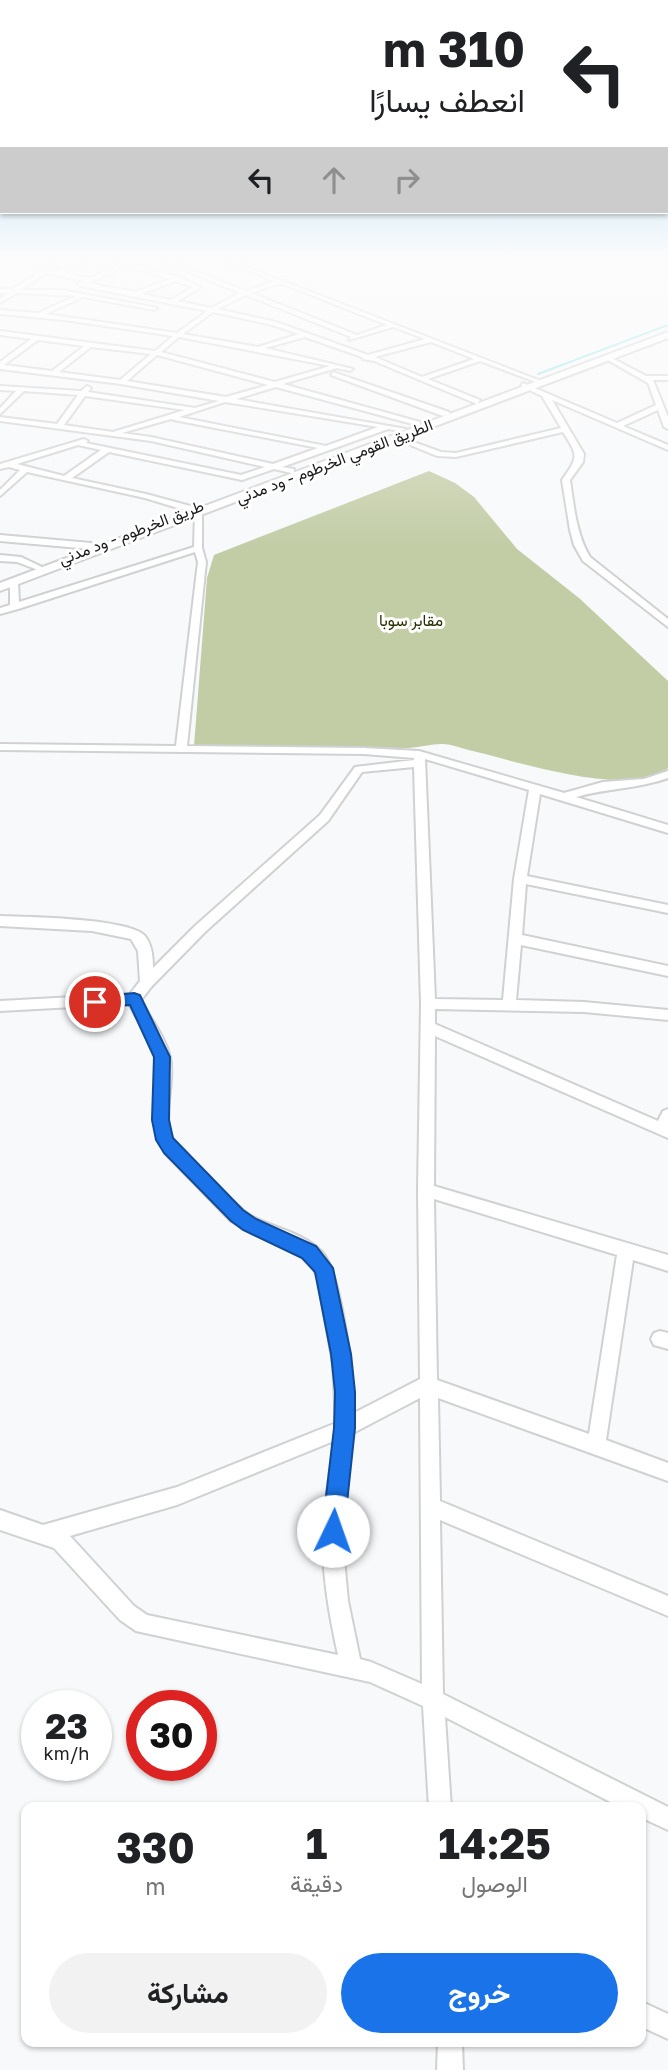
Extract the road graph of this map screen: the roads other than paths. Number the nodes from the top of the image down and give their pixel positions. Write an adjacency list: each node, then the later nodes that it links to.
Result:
1 (75, 356): 18 (street)
2 (153, 356): 24 (street)
3 (166, 356): 25 (street)
4 (295, 356): 15 (street)
5 (364, 356): 11 (street)
6 (374, 356): 11 (street)
7 (389, 356): 14 (street)
8 (470, 356): 13 (street)
9 (608, 356): 26 (highway, الطريق القومي الخرطوم - ود مدني)
10 (614, 356): 12 (highway, الطريق القومي الخرطوم - ود مدني)
11 (368, 357): 14 (street); 15 (street)
12 (608, 358): 20 (street); 26 (highway, الطريق القومي الخرطوم - ود مدني)
13 (479, 359): 23 (street); 26 (street)
14 (376, 360): 17 (street); 23 (street)
15 (339, 365): 17 (street); 25 (street)
16 (0, 366): 18 (street)
17 (350, 369): 19 (street)
18 (54, 373): 22 (street)
19 (333, 373): 27 (street); 37 (street)
20 (648, 378): 21 (street); 34 (street)
21 (668, 378)
22 (95, 379): 24 (street); 30 (street)
23 (422, 379): 33 (street)
24 (121, 382): 32 (street)
25 (275, 384): 27 (street); 32 (street)
26 (533, 384): 31 (street); 33 (highway, طريق الخرطوم - ود مدني); 47 (highway, الطريق القومي الخرطوم - ود مدني)
27 (284, 387): 32 (street); 40 (street)
28 (0, 388): 29 (street)
29 (21, 390): 30 (street); 36 (street)
30 (83, 393): 35 (street); 42 (street)
31 (546, 396): 41 (street); 45 (street)
32 (227, 401): 35 (street); 43 (street)
33 (477, 402): 37 (highway, طريق الخرطوم - ود مدني)
34 (662, 405): 41 (street); 44 (street)
35 (196, 410): 38 (street)
36 (0, 412)
37 (446, 414): 40 (highway, طريق الخرطوم - ود مدني)
38 (170, 417): 46 (street); 51 (street)
39 (0, 419): 42 (street)
40 (417, 424): 47 (highway, طريق الخرطوم - ود مدني)
41 (619, 425): 52 (street)
42 (59, 427): 46 (street)
43 (386, 427): 47 (street); 48 (street)
44 (668, 427)
45 (565, 429): 47 (street); 71 (street)
46 (113, 433): 49 (street); 55 (street)
47 (400, 434): 50 (highway, طريق الخرطوم - ود مدني); 60 (highway, الطريق القومي الخرطوم - ود مدني)
48 (345, 441): 50 (street); 51 (street)
49 (77, 443): 53 (street); 54 (street)
50 (358, 446): 57 (highway, طريق الخرطوم - ود مدني)
51 (324, 448): 55 (street)
52 (668, 448)
53 (108, 449): 55 (street); 58 (street)
54 (3, 465): 56 (street)
55 (273, 466): 57 (street)
56 (25, 470): 58 (street); 59 (street)
57 (291, 471): 60 (highway, طريق الخرطوم - ود مدني)
58 (65, 479): 60 (street)
59 (0, 494)
60 (194, 511): 62 (highway, طريق الخرطوم - ود مدني); 63 (street); 67 (highway, الطريق القومي الخرطوم - ود مدني)
61 (0, 538): 62 (street)
62 (92, 546): 65 (highway, طريق الخرطوم - ود مدني)
63 (198, 548): 69 (street); 73 (street)
64 (0, 558): 65 (street)
65 (38, 567): 66 (highway, طريق الخرطوم - ود مدني)
66 (0, 581)
67 (13, 582): 68 (highway, الطريق القومي الخرطوم - ود مدني); 69 (street)
68 (0, 587)
69 (15, 607): 70 (street)
70 (0, 611)
71 (668, 624)
72 (0, 747): 73 (street)
73 (181, 749): 74 (street)
74 (419, 759): 76 (street); 84 (street); 86 (street)
75 (668, 774): 77 (street)
76 (535, 789): 77 (street); 79 (street)
77 (564, 797): 78 (street)
78 (668, 829)
79 (520, 879): 80 (street); 82 (street)
80 (668, 909)
81 (0, 921): 84 (street)
82 (516, 939): 83 (street); 88 (street)
83 (668, 971)
84 (147, 982): 85 (street)
85 (134, 999): 87 (street); 96 (street)
86 (428, 1004): 88 (street); 90 (street)
87 (0, 1006)
88 (509, 1006): 89 (street)
89 (668, 1015)
90 (427, 1027): 91 (street); 92 (street)
91 (666, 1125)
92 (426, 1190): 93 (street); 95 (street)
93 (626, 1250): 94 (street); 97 (street)
94 (668, 1263)
95 (427, 1385): 96 (street); 97 (street); 99 (street)
96 (345, 1428): 101 (street); 103 (street)
97 (596, 1446): 98 (street)
98 (668, 1472)
99 (430, 1506): 102 (street); 104 (street)
100 (0, 1520): 101 (street)
101 (46, 1533): 103 (street)
102 (668, 1606)
103 (352, 1668): 104 (street)
104 (433, 1700): 105 (street); 106 (street)
105 (440, 1802)
106 (634, 1802)
107 (646, 1808): 108 (street)
108 (668, 1819)
109 (646, 2016): 110 (street)
110 (668, 2027)
111 (450, 2047): 112 (street)
112 (450, 2070)

